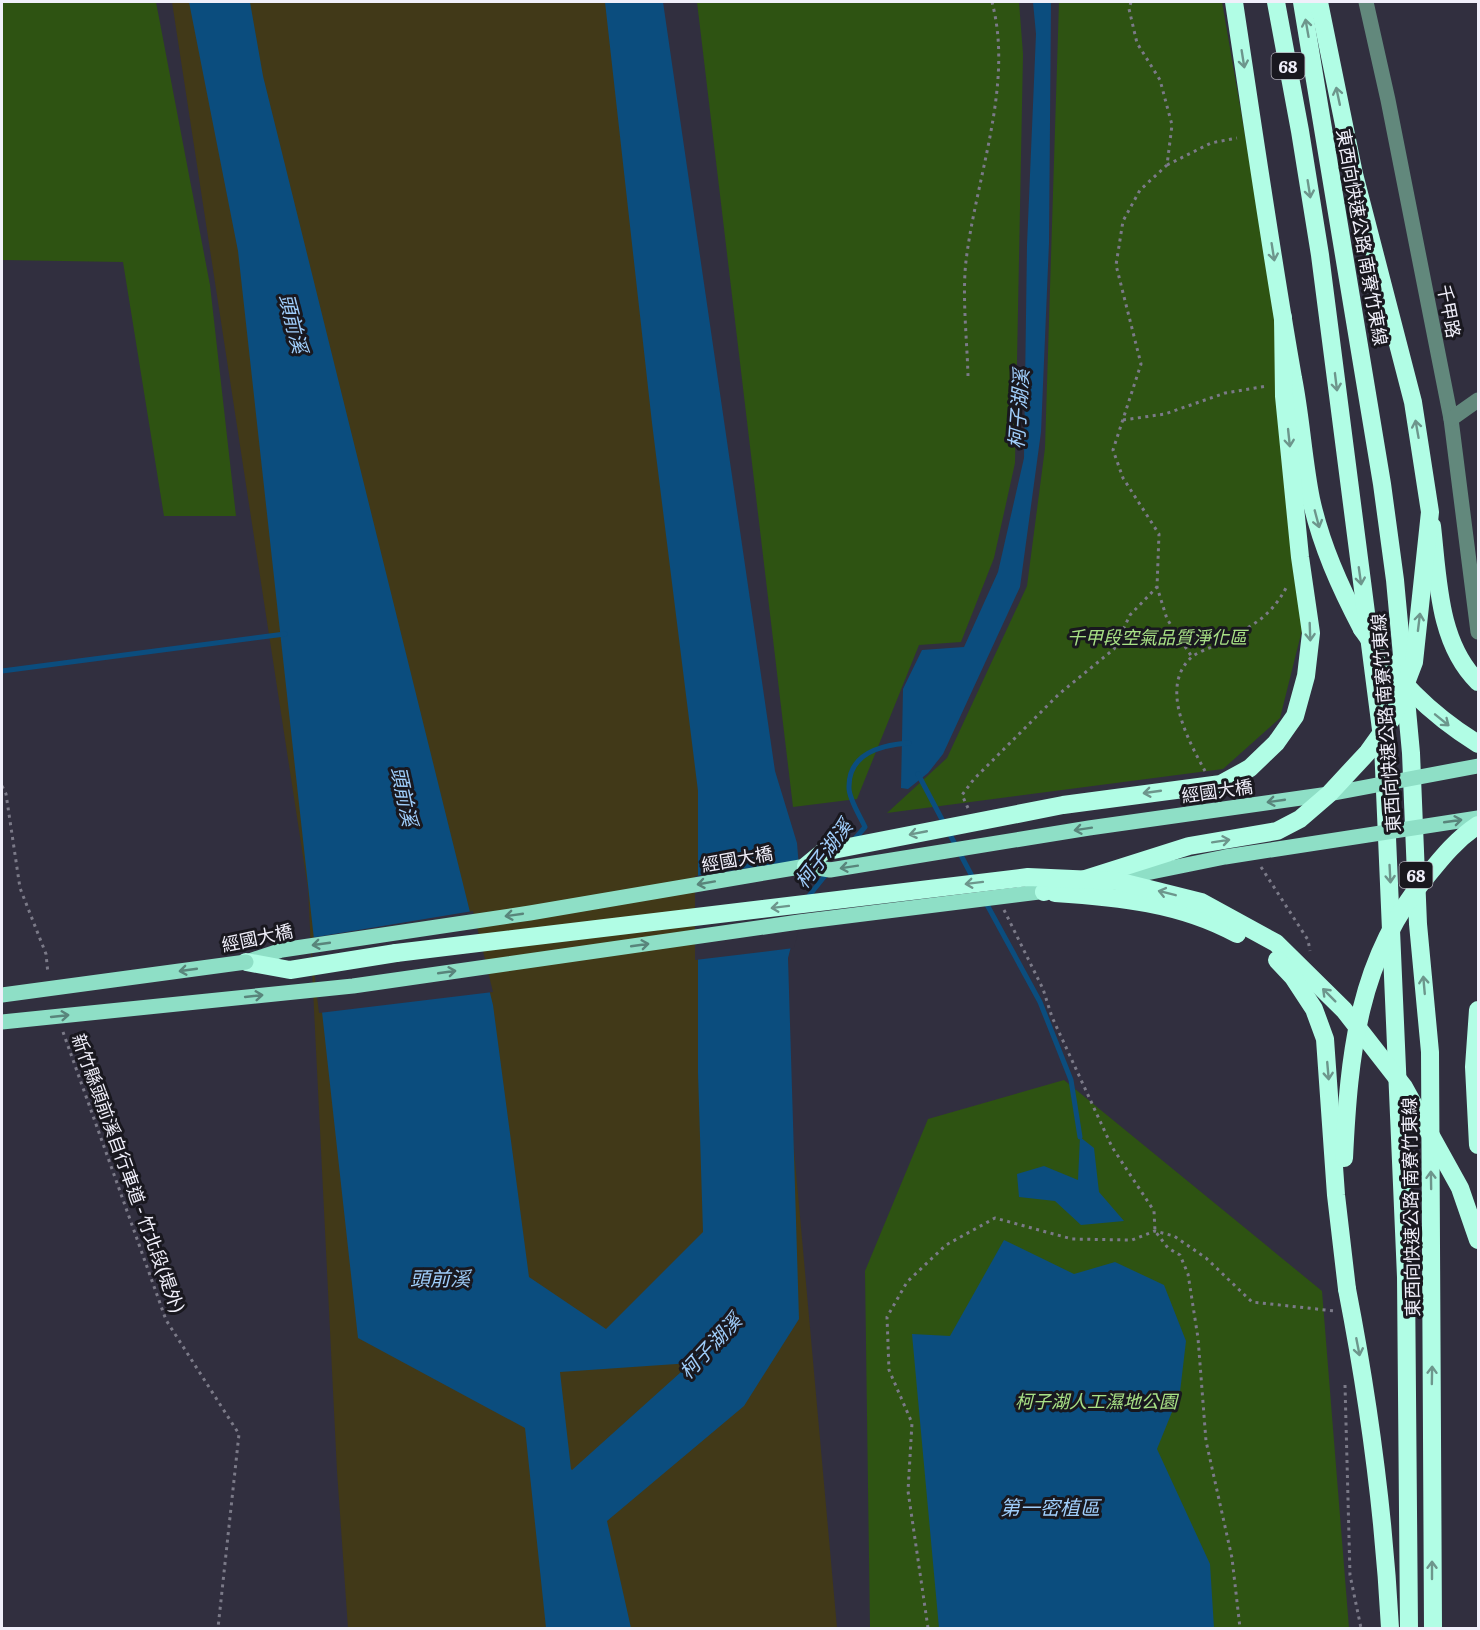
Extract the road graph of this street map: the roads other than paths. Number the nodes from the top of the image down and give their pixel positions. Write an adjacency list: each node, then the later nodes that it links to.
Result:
1 (1234, 2): 6 (highway, one-way to 6)
2 (1276, 2): 28 (highway, 東西向快速公路 南寮竹東線 / 68, one-way to 28)
3 (1302, 2): 29 (highway, 東西向快速公路 南寮竹東線 / 68, one-way to 3)
4 (1319, 2): 9 (highway, one-way to 4, bridge)
5 (1366, 2): 8 (street, 千甲路)
6 (1282, 317): 13 (highway, one-way to 13, bridge); 18 (highway, one-way to 18, bridge)
7 (1479, 400): 8 (street)
8 (1451, 419): 10 (street, 千甲路)
9 (1430, 512): 12 (highway, bridge); 15 (highway, one-way to 9, bridge)
10 (1475, 584): 11 (street, 千甲路)
11 (1479, 632)
12 (1479, 682)
13 (1479, 744)
14 (1479, 766): 15 (main road, 經國大橋, bridge)
15 (1329, 794): 18 (main road, 經國大橋, one-way to 18, bridge); 19 (highway, one-way to 15, bridge)
16 (1479, 818): 19 (main road, one-way to 16, bridge)
17 (1479, 825): 26 (highway, bridge)
18 (806, 866): 20 (main road, 經國大橋, one-way to 20)
19 (1044, 892): 23 (main road, one-way to 19, bridge); 26 (highway, one-way to 26, bridge)
20 (246, 962): 21 (main road, 經國大橋, one-way to 21, bridge); 25 (highway, one-way to 20, bridge)
21 (2, 995)
22 (1479, 1010): 24 (highway)
23 (2, 1022)
24 (1479, 1145)
25 (1479, 1240)
26 (1347, 1289): 27 (highway, one-way to 27)
27 (1390, 1629)
28 (1409, 1629)
29 (1433, 1629)

